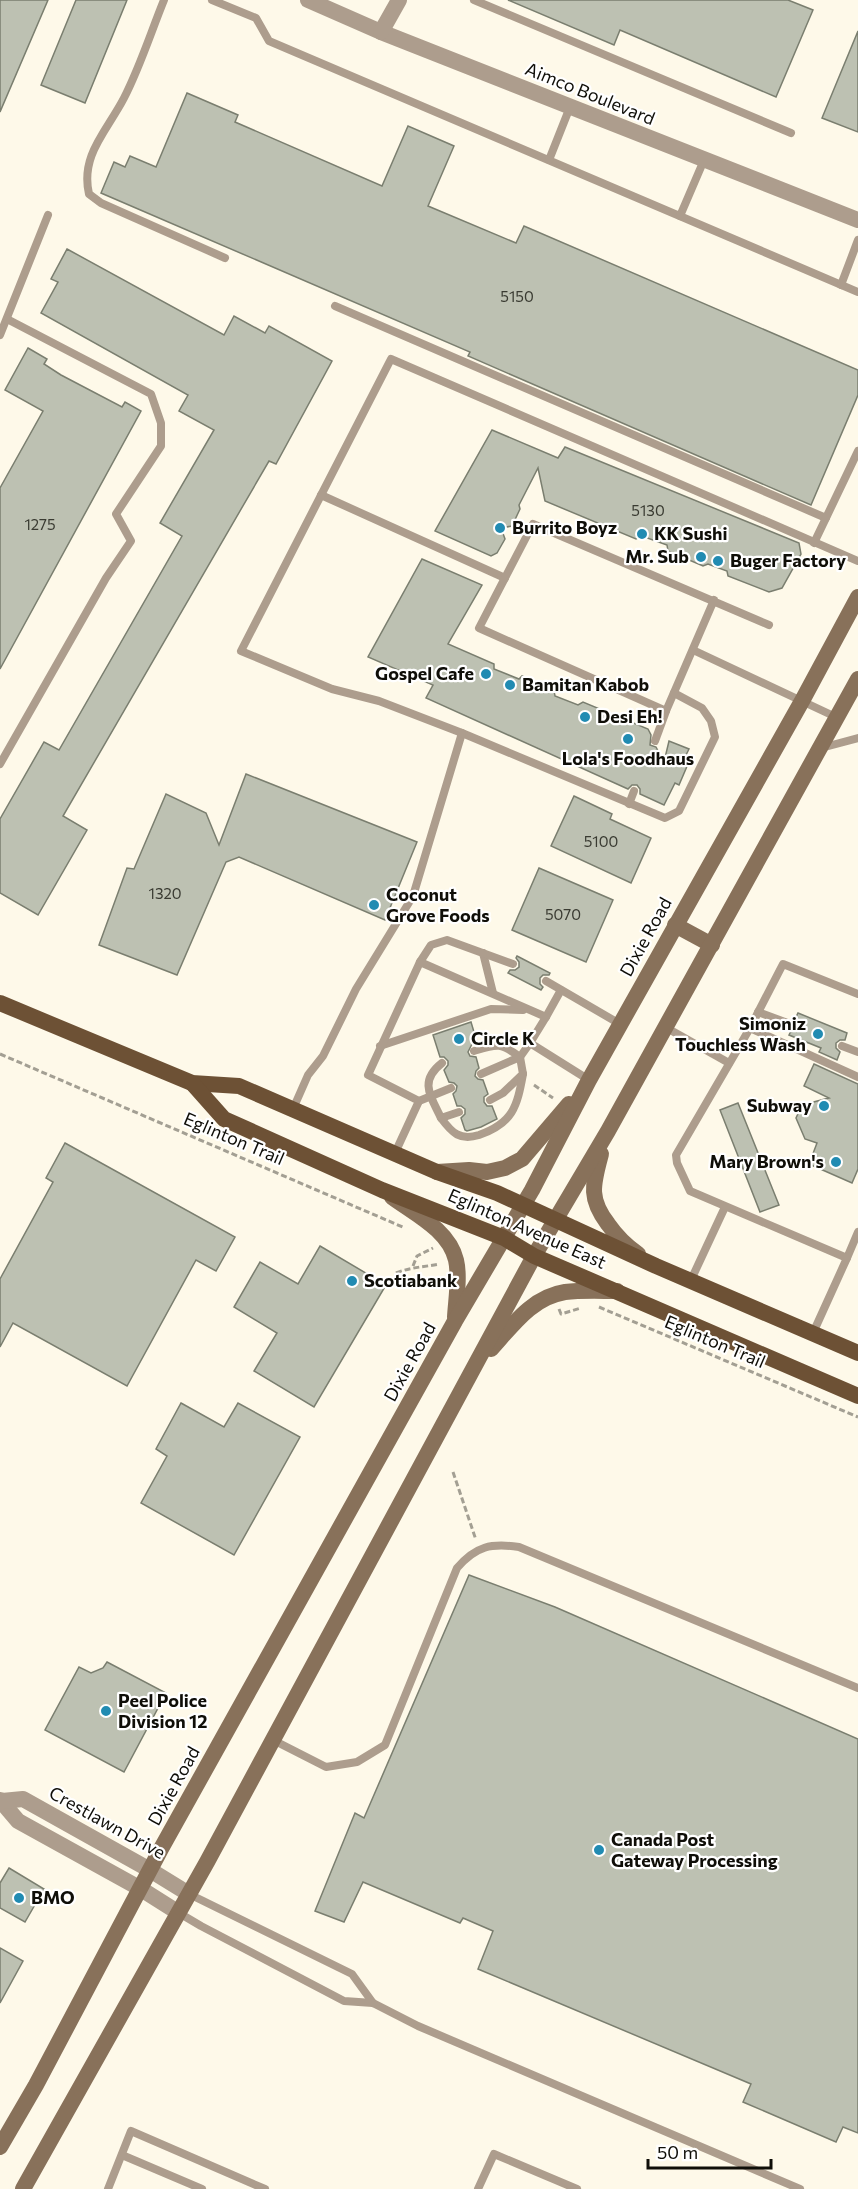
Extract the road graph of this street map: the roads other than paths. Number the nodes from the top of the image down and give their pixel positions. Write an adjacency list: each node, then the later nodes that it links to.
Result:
1 (164, 0): 15 (lane)
2 (212, 0): 9 (lane)
3 (308, 0): 6 (street, Aimco Boulevard)
4 (399, 0): 6 (street)
5 (474, 0): 8 (lane)
6 (381, 32): 7 (street, Aimco Boulevard)
7 (570, 107): 9 (lane); 10 (street, Aimco Boulevard)
8 (791, 133)
9 (549, 160): 12 (lane)
10 (704, 160): 12 (lane); 13 (street, Aimco Boulevard)
11 (48, 215): 19 (lane)
12 (680, 216): 16 (lane)
13 (858, 220)
14 (858, 240): 16 (lane)
15 (225, 258)
16 (841, 285): 17 (lane)
17 (858, 292)
18 (335, 306): 23 (lane)
19 (7, 319): 20 (lane); 40 (lane)
20 (0, 335)
21 (858, 451): 23 (lane)
22 (321, 495): 24 (lane); 26 (lane); 36 (lane)
23 (826, 518): 24 (lane)
24 (814, 543): 25 (lane)
25 (858, 561)
26 (505, 578): 28 (lane); 34 (lane)
27 (858, 597): 33 (main road, Dixie Road)
28 (714, 600): 29 (lane); 30 (lane)
29 (769, 625)
30 (693, 650): 32 (lane); 33 (lane)
31 (858, 679): 35 (main road)
32 (674, 693): 34 (lane); 42 (lane)
33 (802, 701): 35 (lane); 43 (main road, Dixie Road)
34 (666, 711): 38 (lane)
35 (838, 718): 39 (main road)
36 (462, 733): 42 (lane); 77 (lane)
37 (858, 738): 39 (lane)
38 (655, 741)
39 (820, 748): 44 (main road)
40 (0, 764)
41 (634, 791): 42 (lane)
42 (629, 804)
43 (675, 925): 44 (main road); 56 (main road, Dixie Road)
44 (712, 945): 58 (main road)
45 (483, 953): 46 (lane); 47 (lane); 50 (lane)
46 (420, 962): 50 (lane); 61 (lane)
47 (513, 964)
48 (546, 981): 49 (lane)
49 (561, 990): 55 (lane); 56 (lane)
50 (493, 993): 53 (lane)
51 (858, 994): 54 (lane)
52 (0, 1003): 72 (main road, Eglinton Avenue East)
53 (530, 1010): 55 (lane); 61 (lane)
54 (758, 1012): 57 (lane); 59 (lane)
55 (546, 1017): 60 (lane)
56 (620, 1024): 71 (main road, Dixie Road)
57 (793, 1025)
58 (665, 1027): 67 (lane); 80 (main road)
59 (750, 1028): 67 (lane); 70 (lane)
60 (530, 1043): 65 (lane); 71 (lane)
61 (380, 1046): 76 (lane)
62 (842, 1046): 64 (lane)
63 (474, 1051): 65 (lane)
64 (858, 1052)
65 (520, 1057): 68 (lane); 69 (lane)
66 (442, 1063): 74 (lane)
67 (729, 1063): 85 (lane)
68 (481, 1074)
69 (523, 1076): 75 (lane); 79 (lane)
70 (858, 1077)
71 (589, 1080): 82 (main road); 84 (main road, Dixie Road)
72 (192, 1083): 77 (main road, Eglinton Avenue East); 83 (main road, Eglinton Avenue East)
73 (451, 1088): 74 (lane)
74 (431, 1096): 76 (lane); 79 (lane)
75 (490, 1100)
76 (419, 1101): 81 (lane)
77 (293, 1109): 81 (main road, Eglinton Avenue East)
78 (459, 1112): 79 (lane)
79 (441, 1118)
80 (608, 1131): 86 (main road); 92 (main road)
81 (395, 1153): 82 (main road, Eglinton Avenue East)
82 (437, 1172): 84 (main road, Eglinton Avenue East)
83 (382, 1190): 88 (main road, Eglinton Avenue East); 95 (main road)
84 (523, 1204): 86 (main road, Eglinton Avenue East); 88 (main road, Dixie Road)
85 (725, 1206): 91 (lane); 93 (lane)
86 (555, 1219): 90 (main road); 92 (main road, Eglinton Avenue East)
87 (858, 1232): 89 (lane)
88 (504, 1238): 90 (main road, Eglinton Avenue East); 95 (main road, Dixie Road)
89 (855, 1244): 91 (lane)
90 (534, 1256): 94 (main road, Eglinton Avenue East); 98 (main road)
91 (847, 1258): 96 (lane)
92 (656, 1266): 93 (main road, Eglinton Avenue East)
93 (691, 1280): 96 (main road, Eglinton Avenue East)
94 (619, 1291): 98 (main road); 99 (main road, Eglinton Avenue East)
95 (455, 1322): 103 (main road, Dixie Road)
96 (813, 1333): 97 (main road, Eglinton Avenue East)
97 (858, 1353)
98 (472, 1370): 101 (main road)
99 (858, 1396)
100 (858, 1688): 101 (lane)
101 (273, 1740): 105 (main road)
102 (1, 1801): 103 (street, Crestlawn Drive); 104 (street, Crestlawn Drive)
103 (150, 1870): 104 (main road, Dixie Road); 105 (street, Crestlawn Drive)
104 (141, 1889): 106 (street, Crestlawn Drive); 108 (main road, Dixie Road)
105 (189, 1894): 106 (main road); 107 (lane)
106 (179, 1913): 107 (lane); 110 (main road)
107 (373, 2003): 116 (lane)
108 (0, 2147)
109 (122, 2155): 111 (lane); 112 (lane); 113 (lane)
110 (22, 2189)
111 (108, 2189)
112 (202, 2189)
113 (265, 2189)
114 (478, 2189): 115 (lane)
115 (577, 2189)
116 (800, 2189)

